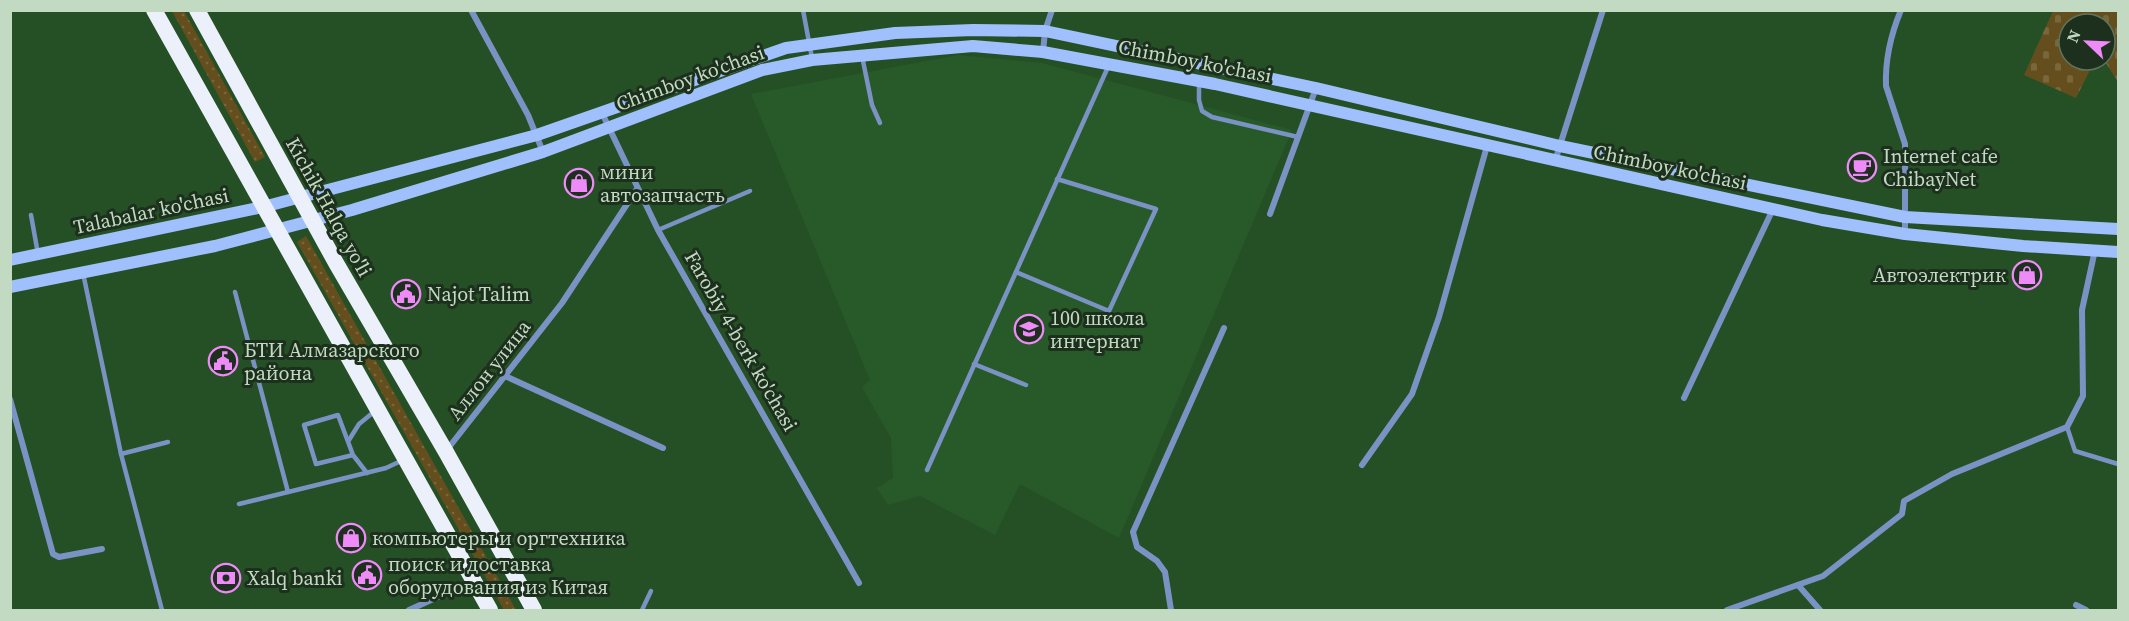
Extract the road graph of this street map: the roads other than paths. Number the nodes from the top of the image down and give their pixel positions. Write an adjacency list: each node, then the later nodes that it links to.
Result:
1 (154, 10): 30 (highway)
2 (197, 10): 29 (highway, Kichik Halqa yo'li)
3 (471, 10): 20 (street)
4 (803, 10): 9 (lane)
5 (1052, 10): 8 (street)
6 (1603, 10): 23 (street)
7 (1902, 10): 34 (street)
8 (1045, 30): 9 (main road, Chimboy ko'chasi); 10 (street); 15 (main road, Chimboy ko'chasi)
9 (809, 45): 12 (lane); 17 (main road, Chimboy ko'chasi)
10 (1043, 52): 11 (main road, Chimboy ko'chasi); 13 (main road, Chimboy ko'chasi)
11 (862, 56): 12 (main road, Chimboy ko'chasi); 18 (lane)
12 (812, 60): 19 (main road, Chimboy ko'chasi)
13 (1109, 64): 14 (main road, Chimboy ko'chasi); 26 (lane)
14 (1200, 81): 16 (main road, Chimboy ko'chasi); 21 (lane)
15 (1316, 88): 16 (street); 23 (main road, Chimboy ko'chasi)
16 (1311, 105): 21 (street); 22 (main road, Chimboy ko'chasi)
17 (601, 111): 19 (street, Farobiy 4-berk ko'chasi); 20 (main road, Chimboy ko'chasi)
18 (880, 123)
19 (608, 127): 24 (main road, Chimboy ko'chasi); 27 (street, Farobiy 4-berk ko'chasi)
20 (537, 135): 24 (street); 29 (main road, Chimboy ko'chasi)
21 (1298, 137): 32 (street)
22 (1487, 146): 25 (main road, Chimboy ko'chasi); 64 (street)
23 (1560, 146): 25 (street); 34 (main road, Chimboy ko'chasi)
24 (543, 152): 35 (main road, Chimboy ko'chasi)
25 (1555, 162): 31 (main road, Chimboy ko'chasi)
26 (1058, 179): 44 (lane); 44 (lane)
27 (638, 189): 38 (street, Farobiy 4-berk ko'chasi); 50 (street, Аллон улица)
28 (750, 191): 38 (lane)
29 (300, 198): 30 (main road, Talabalar ko'chasi); 35 (highway, Kichik Halqa yo'li)
30 (263, 207): 37 (highway); 42 (main road, Talabalar ko'chasi)
31 (1773, 209): 39 (main road, Chimboy ko'chasi); 52 (street)
32 (1270, 214)
33 (31, 215): 42 (lane)
34 (1905, 217): 36 (main road, Chimboy ko'chasi); 39 (street)
35 (312, 220): 37 (main road, Chimboy ko'chasi); 59 (highway, Kichik Halqa yo'li)
36 (2118, 229)
37 (277, 230): 45 (main road); 54 (highway)
38 (658, 230): 71 (street, Farobiy 4-berk ko'chasi)
39 (1905, 234): 40 (main road, Chimboy ko'chasi)
40 (2096, 249): 41 (main road, Chimboy ko'chasi); 55 (street)
41 (2118, 252)
42 (38, 254): 43 (main road, Talabalar ko'chasi)
43 (10, 260)
44 (1016, 272): 49 (lane)
45 (82, 273): 46 (main road); 60 (lane)
46 (10, 287)
47 (235, 292): 67 (lane)
48 (1224, 328): 80 (street)
49 (975, 364): 51 (lane); 65 (lane)
50 (506, 376): 58 (street); 59 (street, Аллон улица)
51 (1026, 385)
52 (1684, 398)
53 (10, 399): 69 (street)
54 (377, 409): 56 (lane); 62 (highway)
55 (2067, 427): 63 (lane); 72 (street)
56 (349, 440): 61 (lane); 61 (lane)
57 (168, 442): 60 (lane)
58 (663, 448)
59 (446, 452): 78 (highway, Kichik Halqa yo'li)
60 (121, 454): 75 (lane)
61 (353, 455): 66 (lane)
62 (406, 459): 66 (lane); 70 (highway)
63 (2118, 464)
64 (1362, 465)
65 (927, 470)
66 (367, 472): 67 (lane)
67 (288, 492): 68 (lane)
68 (239, 504)
69 (102, 549)
70 (473, 582): 76 (street); 77 (highway)
71 (859, 583)
72 (1798, 585): 81 (street); 82 (street)
73 (651, 591): 79 (lane)
74 (2076, 605): 83 (street)
75 (162, 610)
76 (409, 610)
77 (490, 610)
78 (534, 610)
79 (642, 610)
80 (1170, 610)
81 (1727, 610)
82 (1820, 610)
83 (2086, 610)

